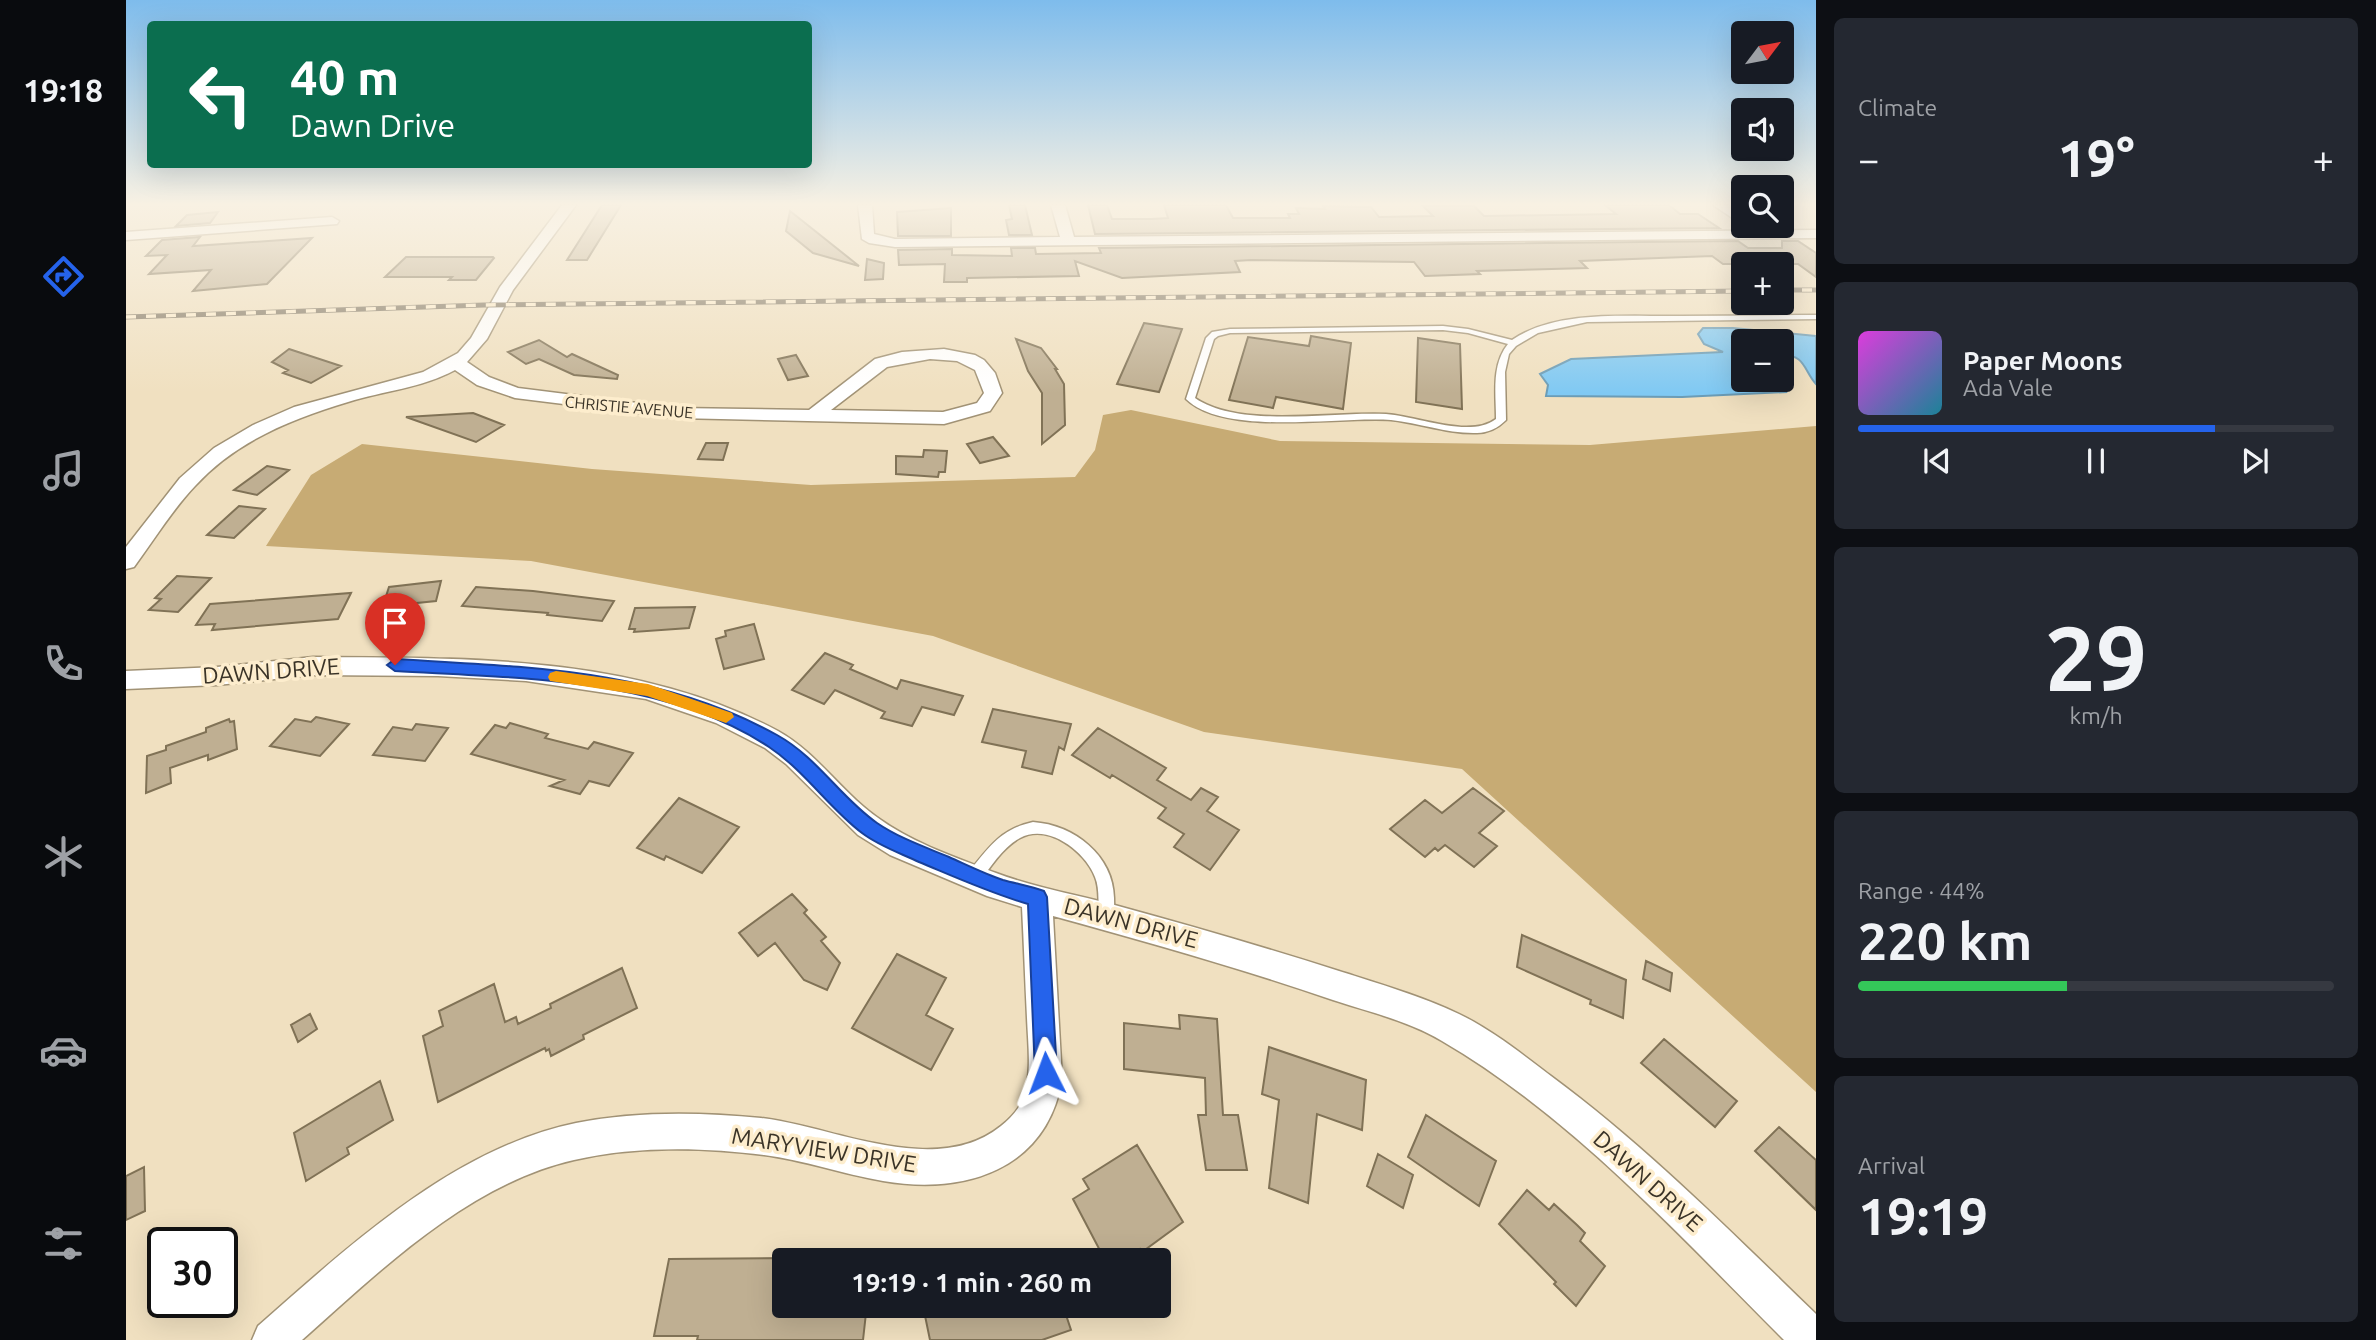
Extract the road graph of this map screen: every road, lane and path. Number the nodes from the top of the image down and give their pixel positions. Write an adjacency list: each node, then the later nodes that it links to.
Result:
1 (523, 268): 4 (street)
2 (1816, 317): 3 (lane)
3 (1512, 343): 3 (lane)
4 (456, 363): 5 (street, CHRISTIE AVENUE); 6 (street)
5 (811, 417): 5 (street, CHRISTIE AVENUE)
6 (126, 562)
7 (126, 680): 8 (street, DAWN DRIVE)
8 (974, 877): 9 (street, DAWN DRIVE); 10 (lane)
9 (1037, 897): 10 (street, DAWN DRIVE); 11 (street, MARYVIEW DRIVE)
10 (1107, 915): 12 (street, DAWN DRIVE)
11 (272, 1340)
12 (1814, 1340)

